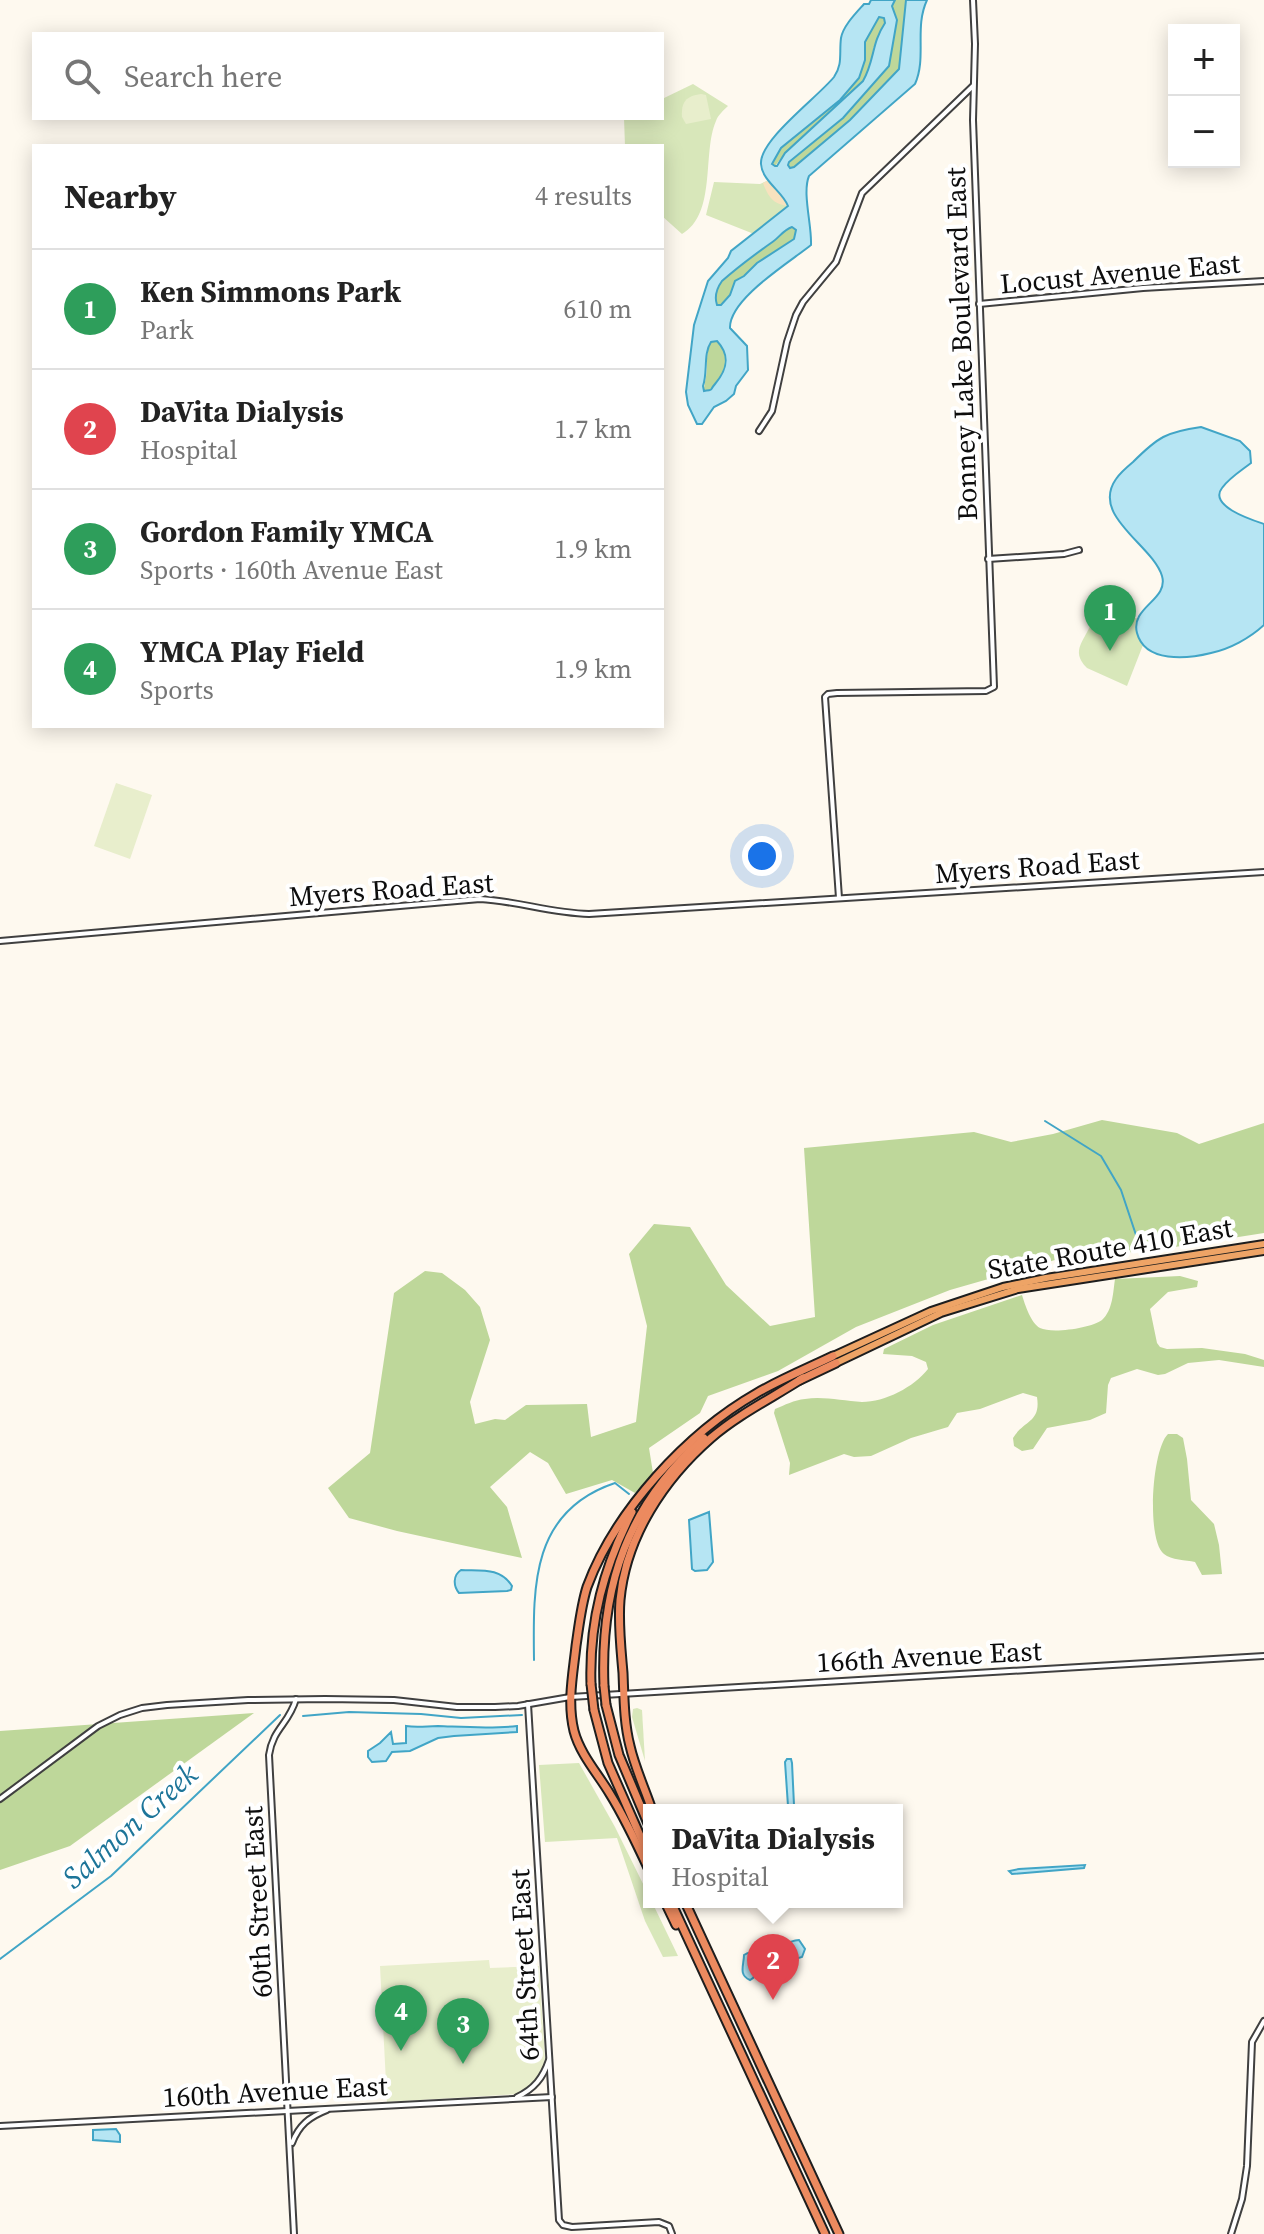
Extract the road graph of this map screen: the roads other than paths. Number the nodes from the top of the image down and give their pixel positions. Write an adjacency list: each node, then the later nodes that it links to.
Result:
1 (973, 0): 2 (street, Bonney Lake Boulevard East)
2 (973, 86): 4 (street, Bonney Lake Boulevard East); 5 (street)
3 (1264, 281): 4 (street, Locust Avenue East)
4 (979, 304): 7 (street, Bonney Lake Boulevard East)
5 (759, 431)
6 (1079, 550): 7 (street)
7 (988, 559): 9 (street, Bonney Lake Boulevard East)
8 (1264, 872): 9 (street, Myers Road East)
9 (839, 898): 10 (street, Myers Road East)
10 (0, 941)
11 (1264, 1244): 13 (highway, State Route 410 East)
12 (1264, 1251): 13 (highway, State Route 410 East)
13 (835, 1359): 14 (highway); 15 (highway)
14 (803, 1378): 17 (highway); 23 (highway, bridge)
15 (647, 1490): 18 (highway); 24 (highway, bridge)
16 (1264, 1656): 17 (street, 166th Avenue East)
17 (624, 1694): 18 (street, 166th Avenue East); 22 (highway)
18 (570, 1697): 20 (street, 166th Avenue East); 25 (highway)
19 (296, 1699): 20 (street, 166th Avenue East); 21 (street, 166th Avenue East); 33 (street, 60th Street East)
20 (528, 1704): 29 (street, 64th Street East)
21 (0, 1799)
22 (650, 1804)
23 (643, 1812)
24 (643, 1842)
25 (643, 1858)
26 (671, 1908): 38 (highway)
27 (688, 1908): 39 (highway)
28 (1264, 2021): 40 (street)
29 (550, 2058): 30 (street, 64th Street East); 31 (street)
30 (552, 2097): 31 (street, 160th Avenue East); 37 (street, 64th Street East)
31 (515, 2098): 32 (street, 160th Avenue East)
32 (334, 2108): 33 (street, 160th Avenue East); 35 (street)
33 (288, 2110): 34 (street, 160th Avenue East); 35 (street, 60th Street East)
34 (0, 2126)
35 (290, 2149): 36 (street, 60th Street East)
36 (294, 2234)
37 (672, 2234)
38 (825, 2234)
39 (839, 2234)
40 (1231, 2234)

